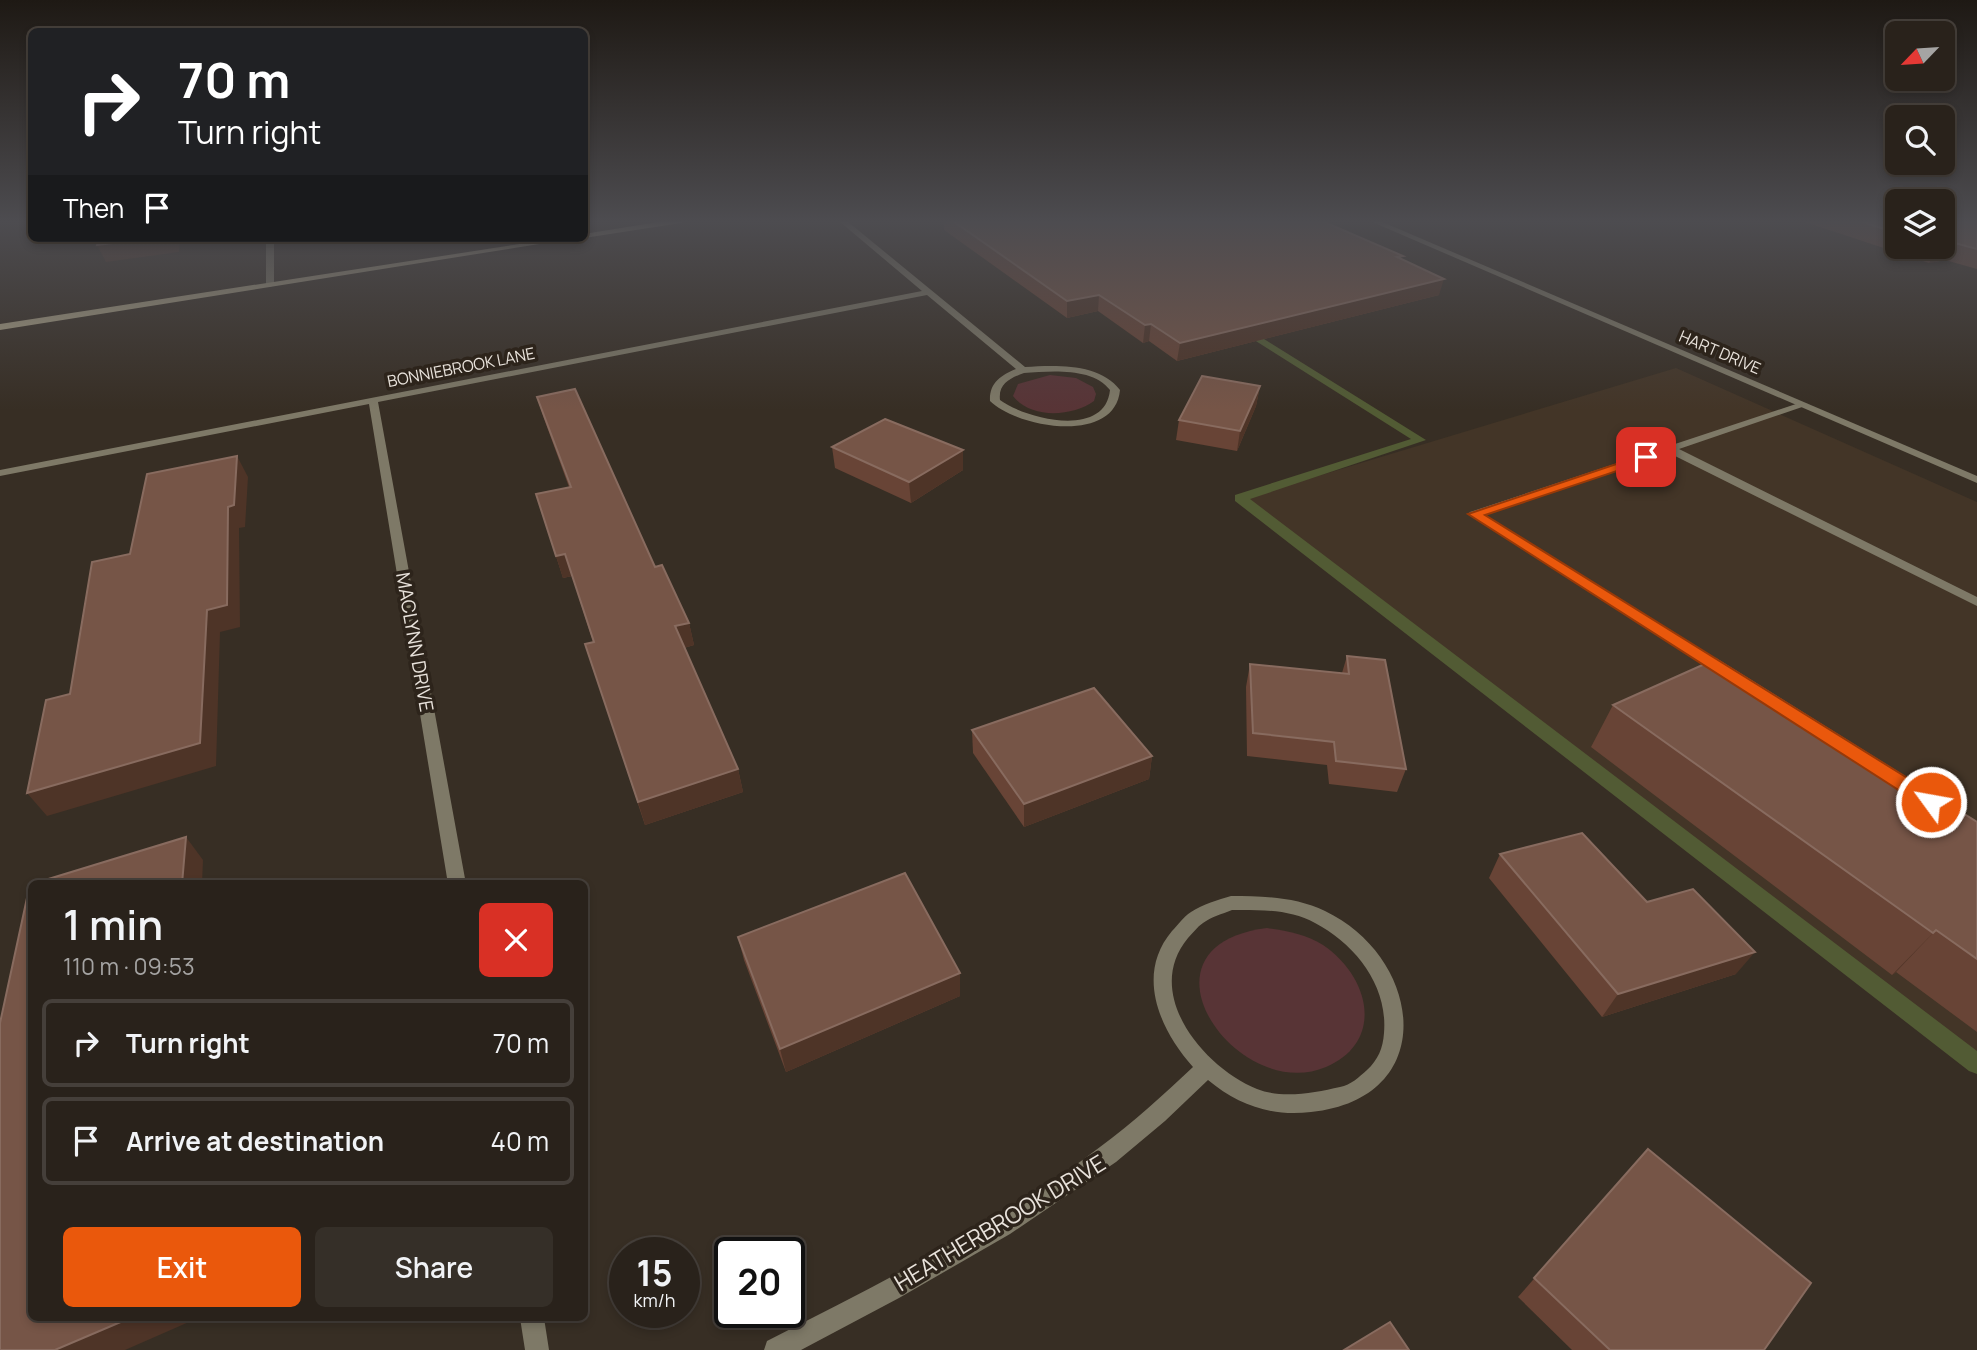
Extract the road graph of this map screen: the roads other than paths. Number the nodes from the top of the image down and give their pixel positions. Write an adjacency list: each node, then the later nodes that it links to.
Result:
1 (277, 284): 4 (main road)
2 (919, 284): 5 (street)
3 (1520, 284): 9 (street, HART DRIVE)
4 (271, 285): 6 (main road)
5 (929, 292): 7 (street); 8 (street, BONNIEBROOK LANE)
6 (0, 327)
7 (1023, 370): 7 (street)
8 (373, 400): 11 (street, BONNIEBROOK LANE); 15 (street, MACLYNN DRIVE)
9 (1803, 405): 10 (street); 12 (street, HART DRIVE)
10 (1670, 449): 13 (street); 14 (street)
11 (0, 473)
12 (1977, 480)
13 (1977, 602)
14 (1731, 676)
15 (456, 880)
16 (1205, 1069): 16 (street); 19 (street, HEATHERBROOK DRIVE)
17 (532, 1321): 18 (street)
18 (537, 1350)
19 (776, 1350)

